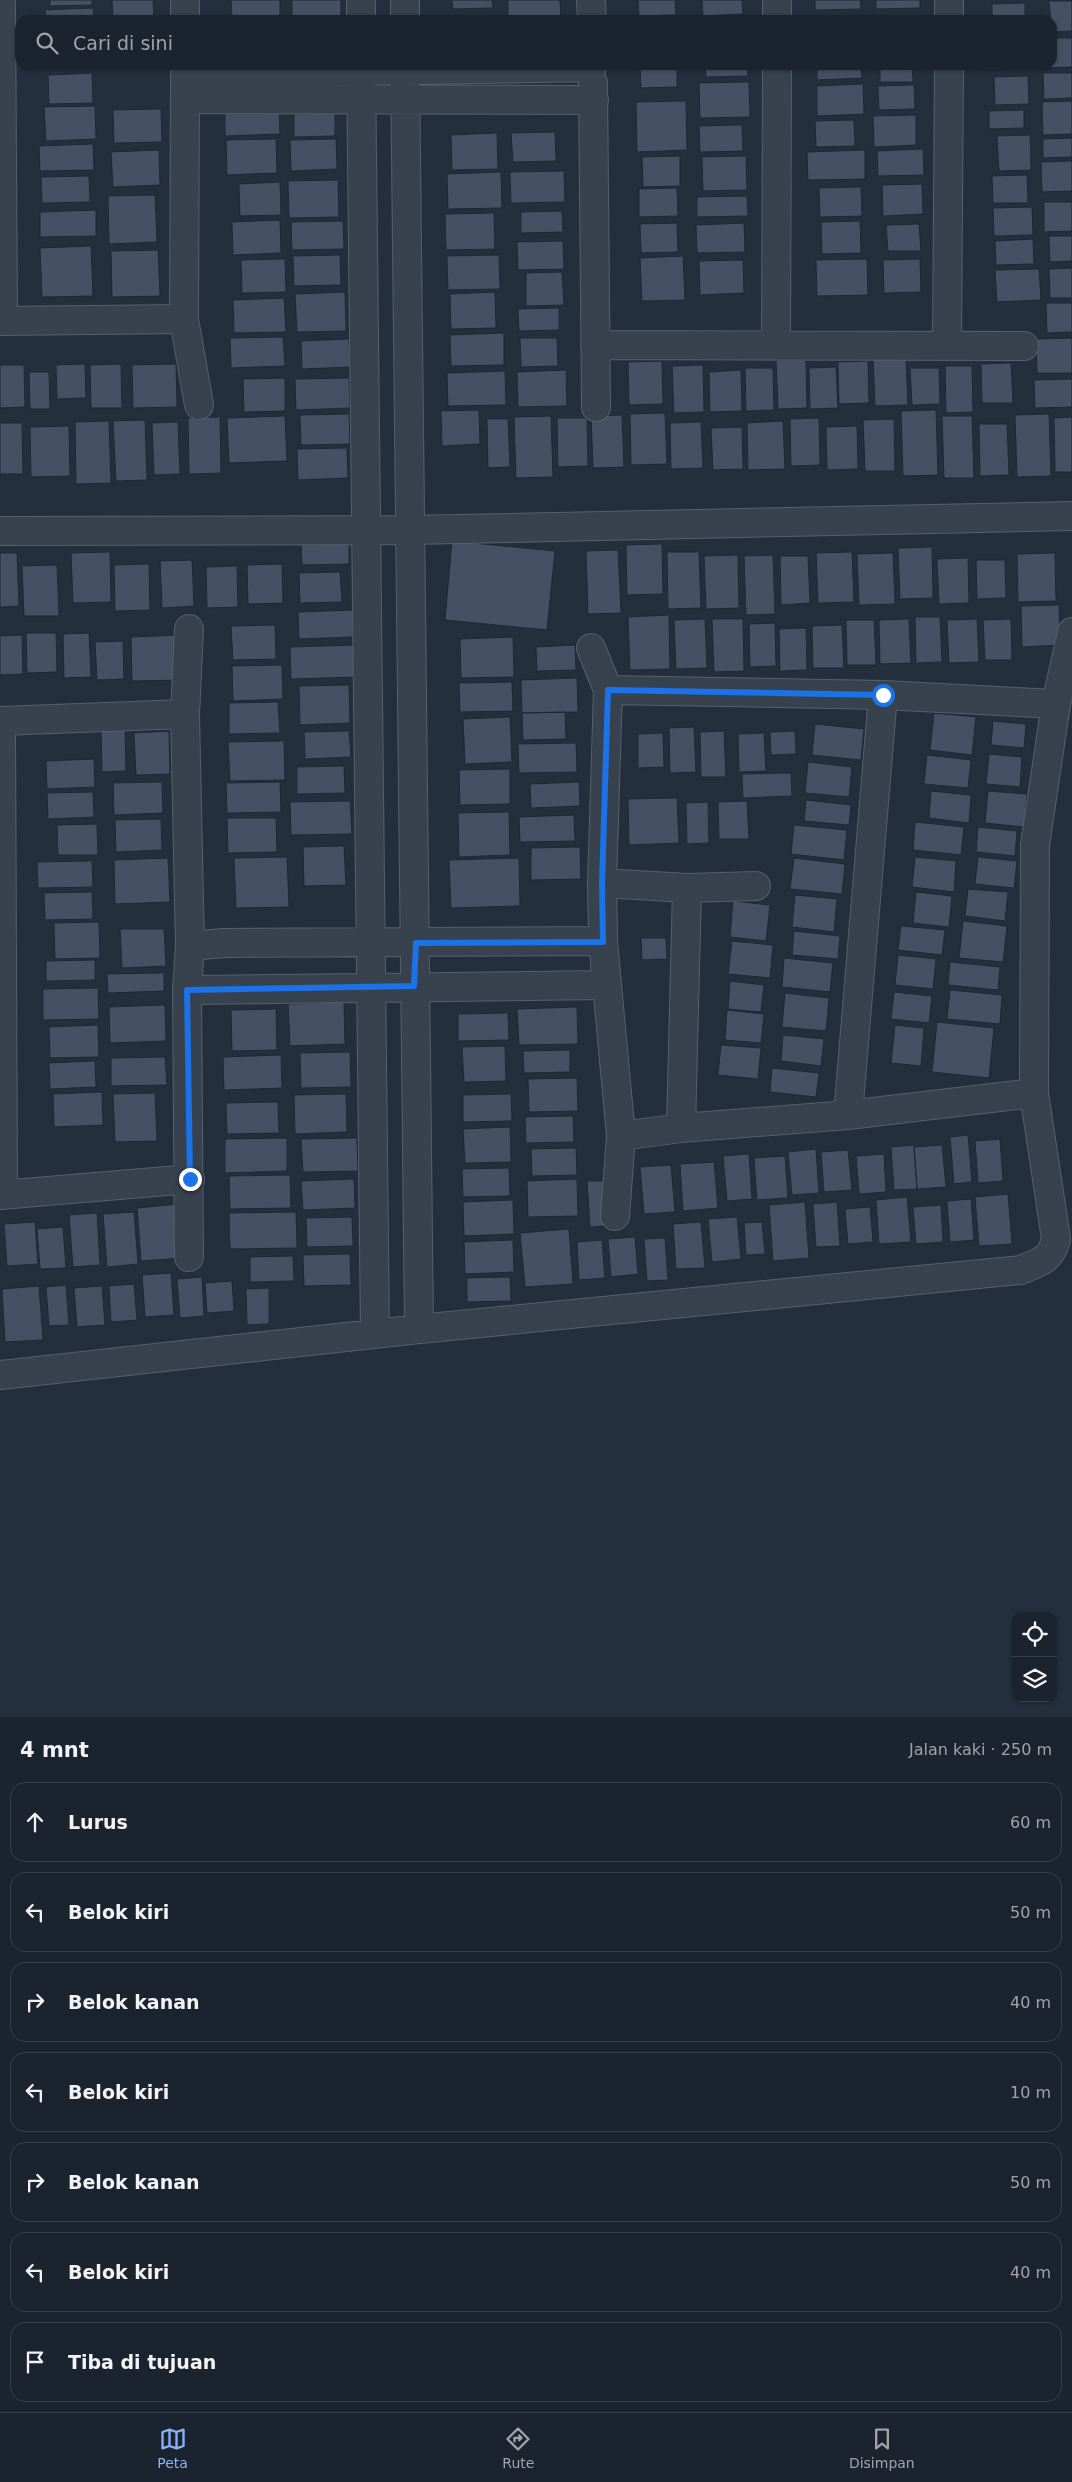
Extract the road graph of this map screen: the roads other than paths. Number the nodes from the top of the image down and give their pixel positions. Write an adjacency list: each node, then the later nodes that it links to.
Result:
1 (0, 0): 25 (street)
2 (185, 0): 8 (street)
3 (361, 0): 9 (street)
4 (405, 0): 10 (street)
5 (591, 0): 11 (street)
6 (777, 0): 12 (street)
7 (949, 0): 13 (street)
8 (185, 15)
9 (361, 15)
10 (405, 15)
11 (592, 15)
12 (777, 15)
13 (949, 15)
14 (329, 70): 20 (street)
15 (361, 70): 21 (street)
16 (405, 70): 22 (street)
17 (592, 70): 23 (street)
18 (776, 70): 27 (street)
19 (949, 70): 28 (street)
20 (185, 79): 21 (street); 24 (street)
21 (363, 100): 22 (street); 33 (street)
22 (407, 100): 23 (street); 34 (street)
23 (594, 100): 26 (street)
24 (184, 319): 25 (street); 30 (street)
25 (2, 321)
26 (595, 345): 27 (street); 31 (street)
27 (776, 346): 28 (street)
28 (947, 346): 29 (street)
29 (1024, 346)
30 (199, 405)
31 (596, 406)
32 (1072, 516): 34 (street)
33 (366, 530): 34 (street); 35 (street); 49 (street)
34 (410, 530): 48 (street)
35 (0, 531)
36 (189, 629): 42 (street)
37 (1072, 632): 41 (street)
38 (591, 648): 39 (street)
39 (608, 690): 40 (street); 44 (street)
40 (883, 695): 41 (street); 56 (street)
41 (1056, 704): 55 (street)
42 (185, 714): 43 (street); 50 (street)
43 (0, 721): 60 (street)
44 (602, 883): 46 (street); 47 (street)
45 (756, 886): 46 (street)
46 (688, 888): 57 (street)
47 (603, 942): 48 (street); 51 (street)
48 (416, 943): 49 (street); 52 (street)
49 (372, 944): 50 (street); 53 (street)
50 (190, 946): 54 (street)
51 (605, 985): 52 (street); 58 (street)
52 (414, 986): 53 (street); 63 (street)
53 (370, 987): 54 (street); 64 (street)
54 (187, 990): 59 (street)
55 (1034, 1094): 56 (street); 63 (street)
56 (848, 1115): 57 (street)
57 (681, 1128): 58 (street)
58 (621, 1136): 61 (street)
59 (190, 1179): 60 (street); 62 (street)
60 (2, 1195)
61 (616, 1216)
62 (189, 1257)
63 (419, 1328): 64 (street)
64 (375, 1333): 65 (street)
65 (0, 1375)

